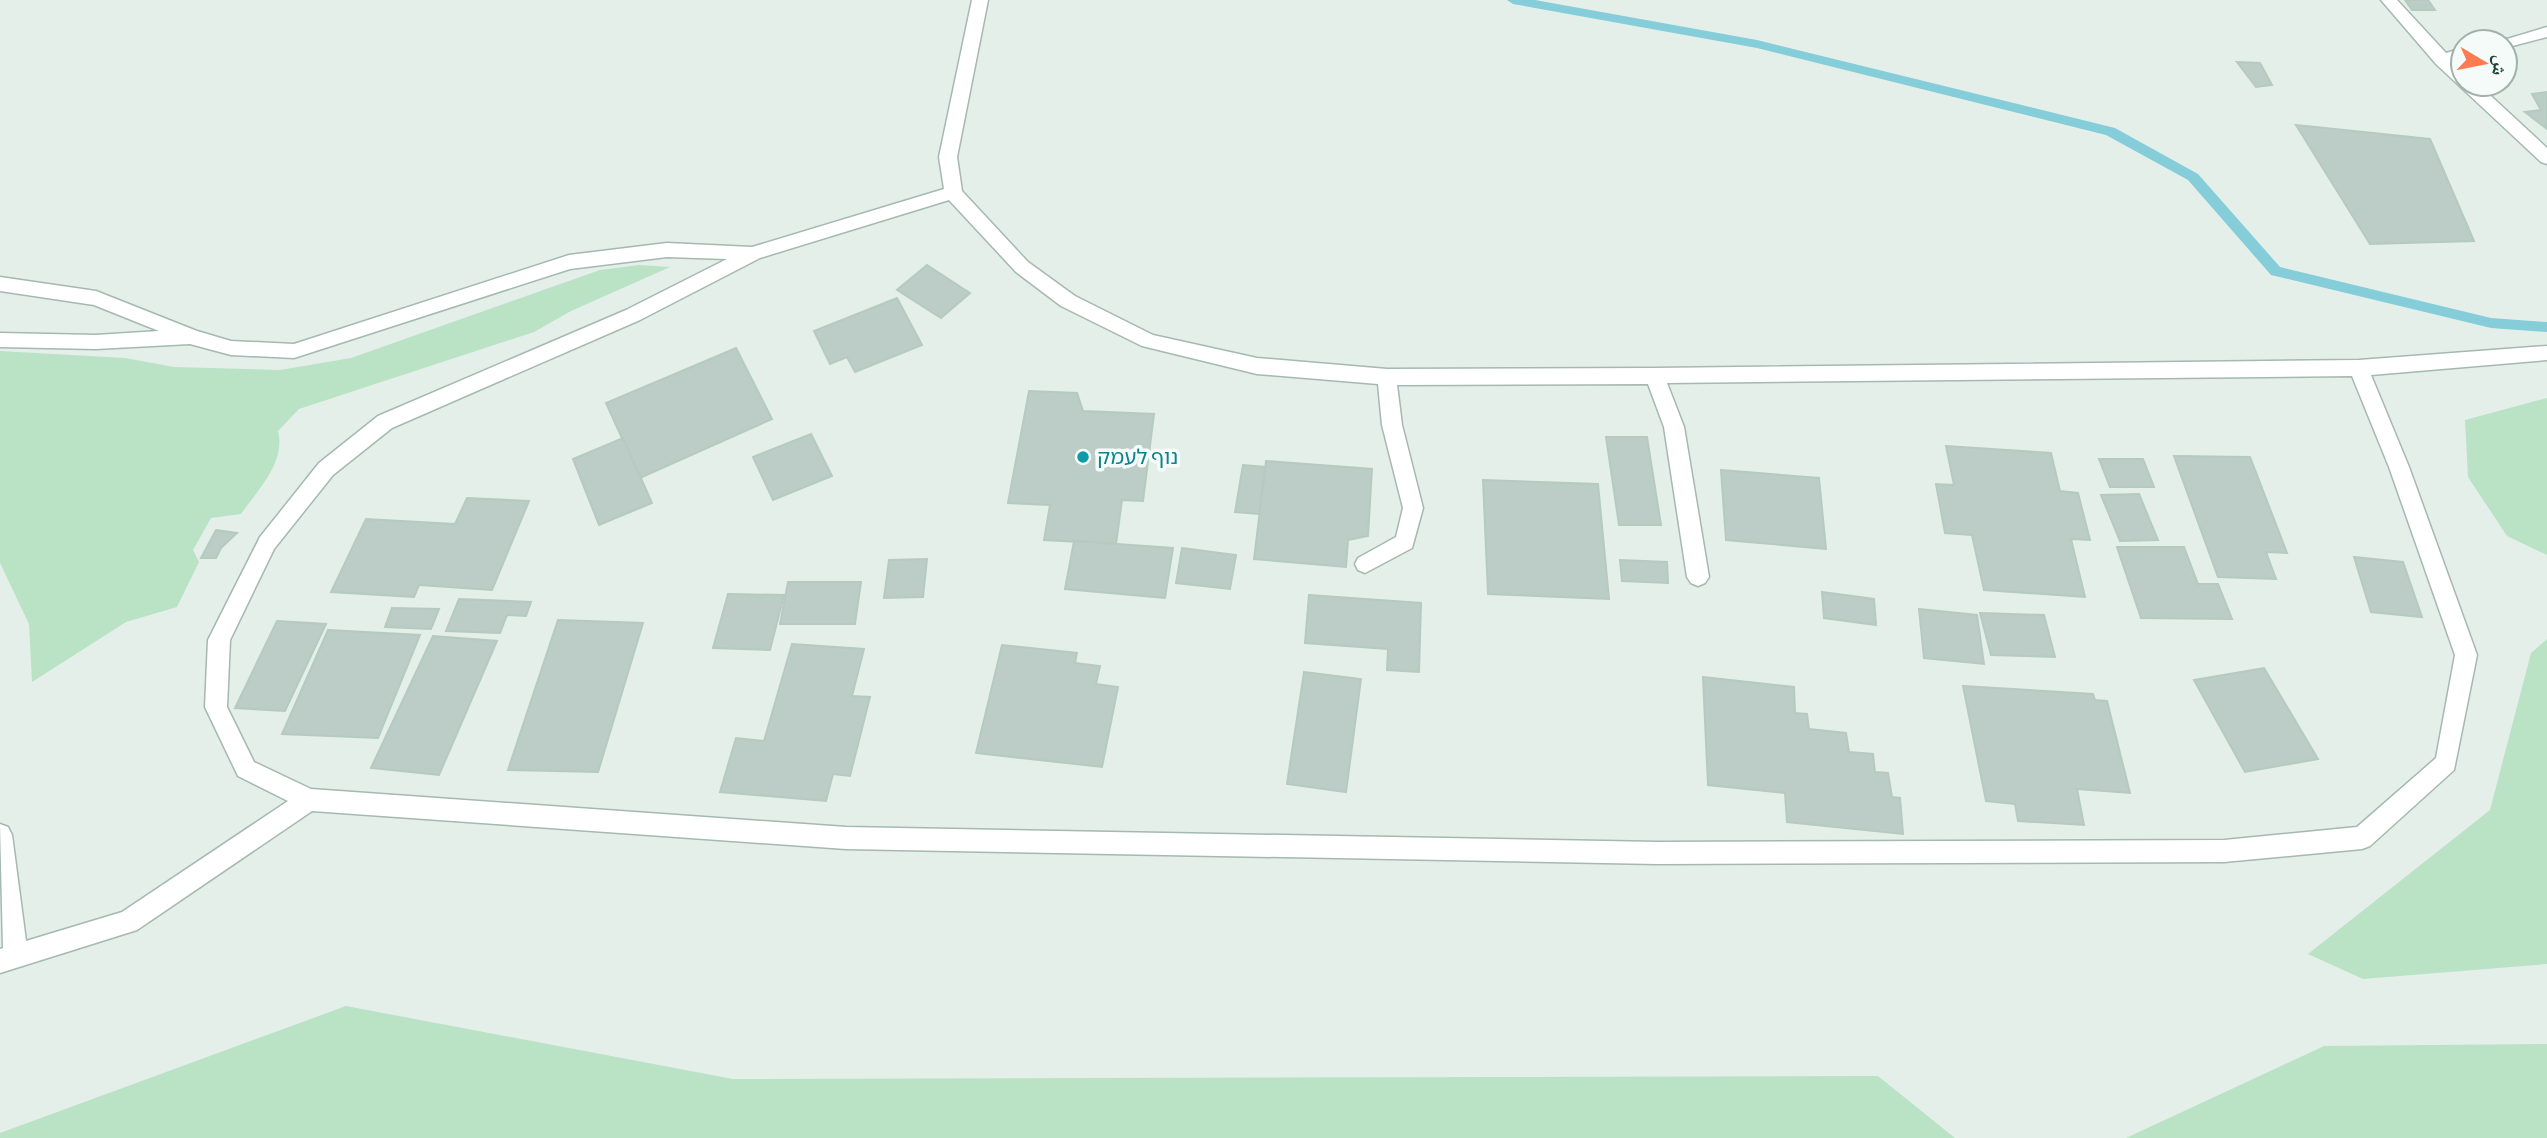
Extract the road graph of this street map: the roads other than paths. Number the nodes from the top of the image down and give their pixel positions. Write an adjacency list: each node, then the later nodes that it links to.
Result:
1 (980, 0): 10 (street)
2 (2389, 0): 6 (street)
3 (2547, 32): 4 (street)
4 (2519, 39)
5 (2449, 58): 6 (street)
6 (2442, 60): 7 (street)
7 (2449, 66)
8 (2483, 98): 9 (street)
9 (2547, 159)
10 (953, 193): 11 (street); 18 (street)
11 (754, 253): 13 (street); 21 (street)
12 (0, 284): 13 (street)
13 (192, 337): 14 (street)
14 (0, 340)
15 (2547, 354): 16 (street)
16 (2359, 368): 17 (street); 21 (street)
17 (1655, 376): 18 (street); 20 (street)
18 (1387, 377): 19 (street)
19 (1365, 564)
20 (1698, 577)
21 (309, 800): 23 (street)
22 (0, 835): 23 (street)
23 (8, 957)

